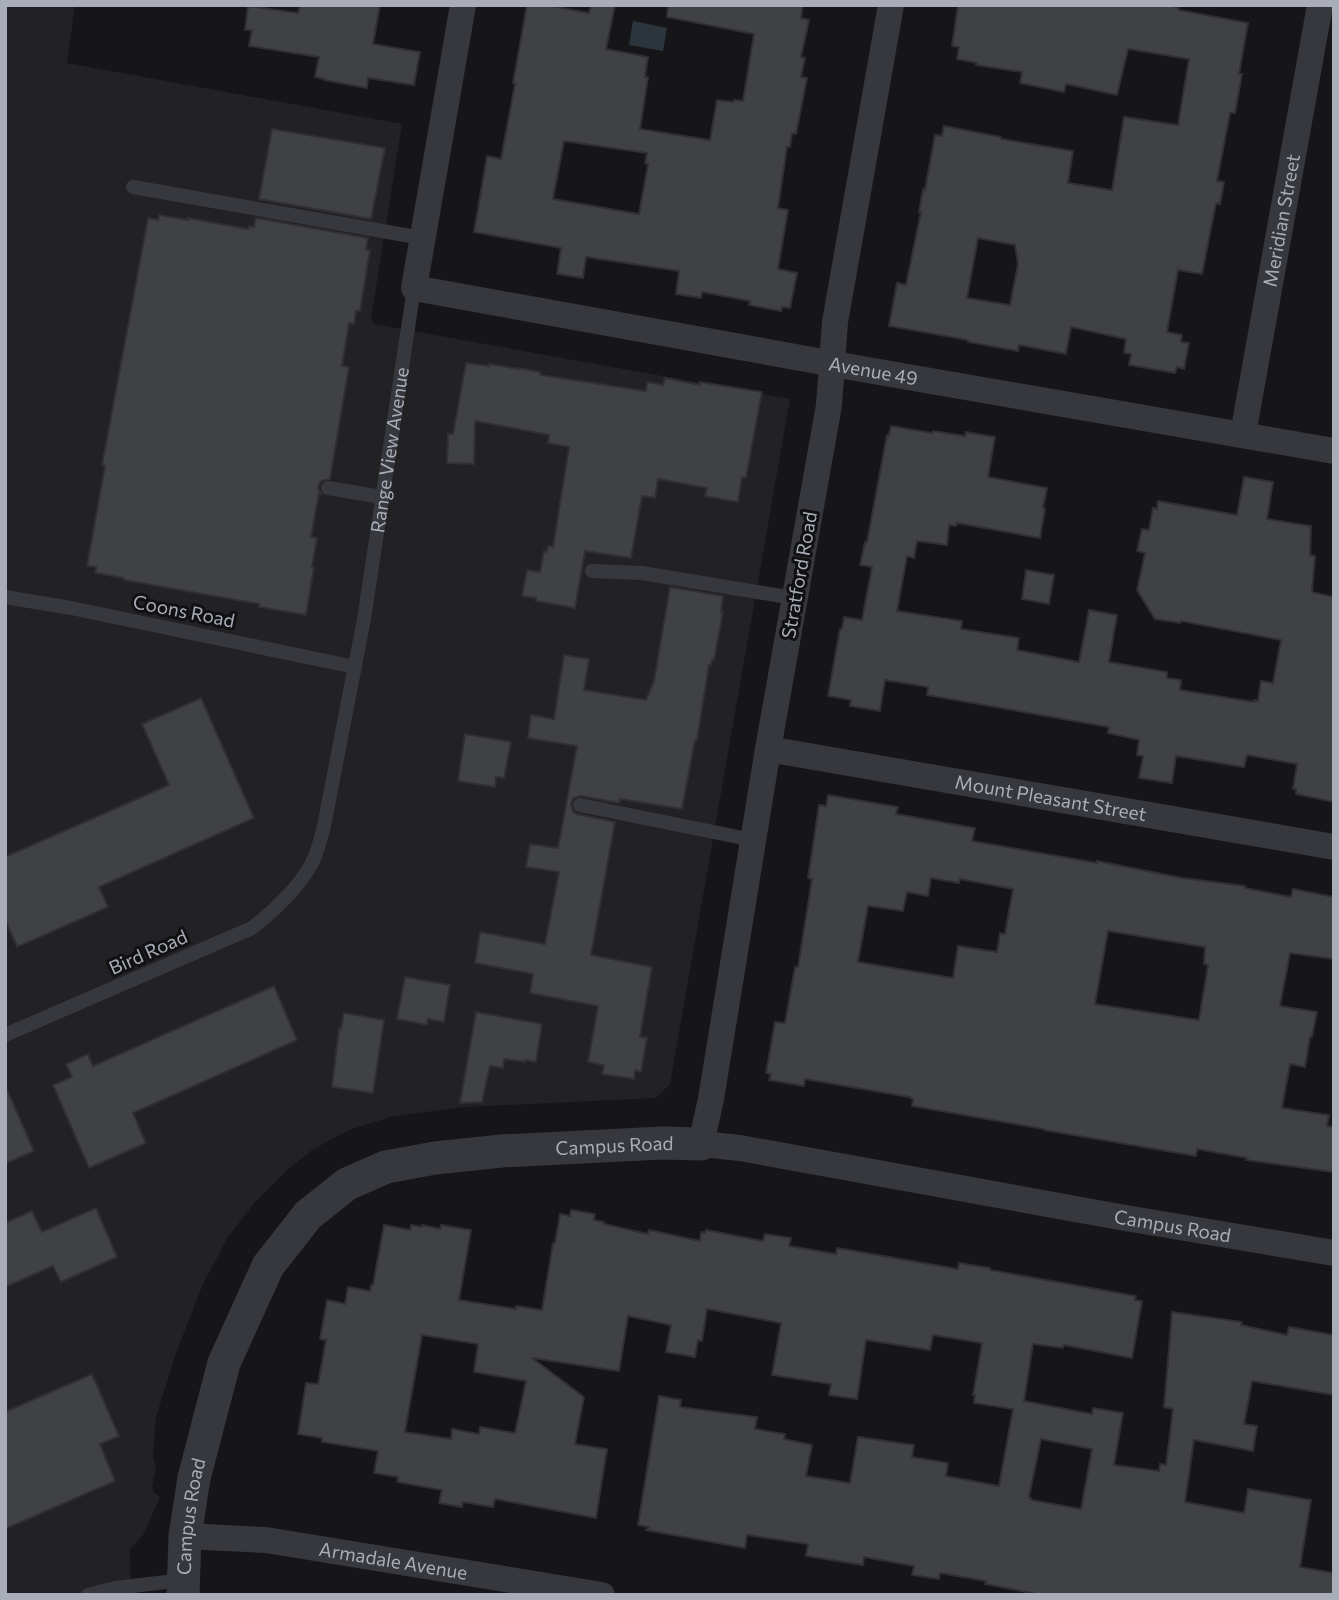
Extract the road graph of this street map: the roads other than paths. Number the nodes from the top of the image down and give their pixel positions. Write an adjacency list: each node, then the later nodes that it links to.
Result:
1 (463, 5): 5 (street, Range View Avenue)
2 (891, 5): 7 (street, Stratford Road)
3 (1320, 5): 8 (street, Meridian Street)
4 (133, 187): 5 (lane)
5 (422, 239): 6 (street, Range View Avenue)
6 (414, 288): 7 (street, Avenue 49); 11 (lane, Range View Avenue)
7 (832, 364): 8 (street, Avenue 49); 14 (street, Stratford Road)
8 (1243, 434): 9 (street, Avenue 49)
9 (1334, 451)
10 (328, 488): 11 (lane)
11 (382, 496): 15 (lane, Range View Avenue)
12 (593, 571): 14 (lane)
13 (5, 597): 15 (lane, Coons Road)
14 (794, 598): 16 (street, Stratford Road)
15 (355, 667): 20 (lane, Range View Avenue)
16 (768, 749): 18 (street, Stratford Road); 19 (street, Mount Pleasant Street)
17 (580, 805): 18 (lane)
18 (753, 840): 22 (street, Stratford Road)
19 (1334, 847)
20 (296, 887): 21 (lane, Bird Road)
21 (5, 1035)
22 (701, 1144): 23 (street, Campus Road); 24 (street, Campus Road)
23 (1334, 1253)
24 (186, 1535): 25 (street, Campus Road); 27 (street, Armadale Avenue)
25 (183, 1588): 26 (lane)
26 (88, 1595)
27 (602, 1595)

